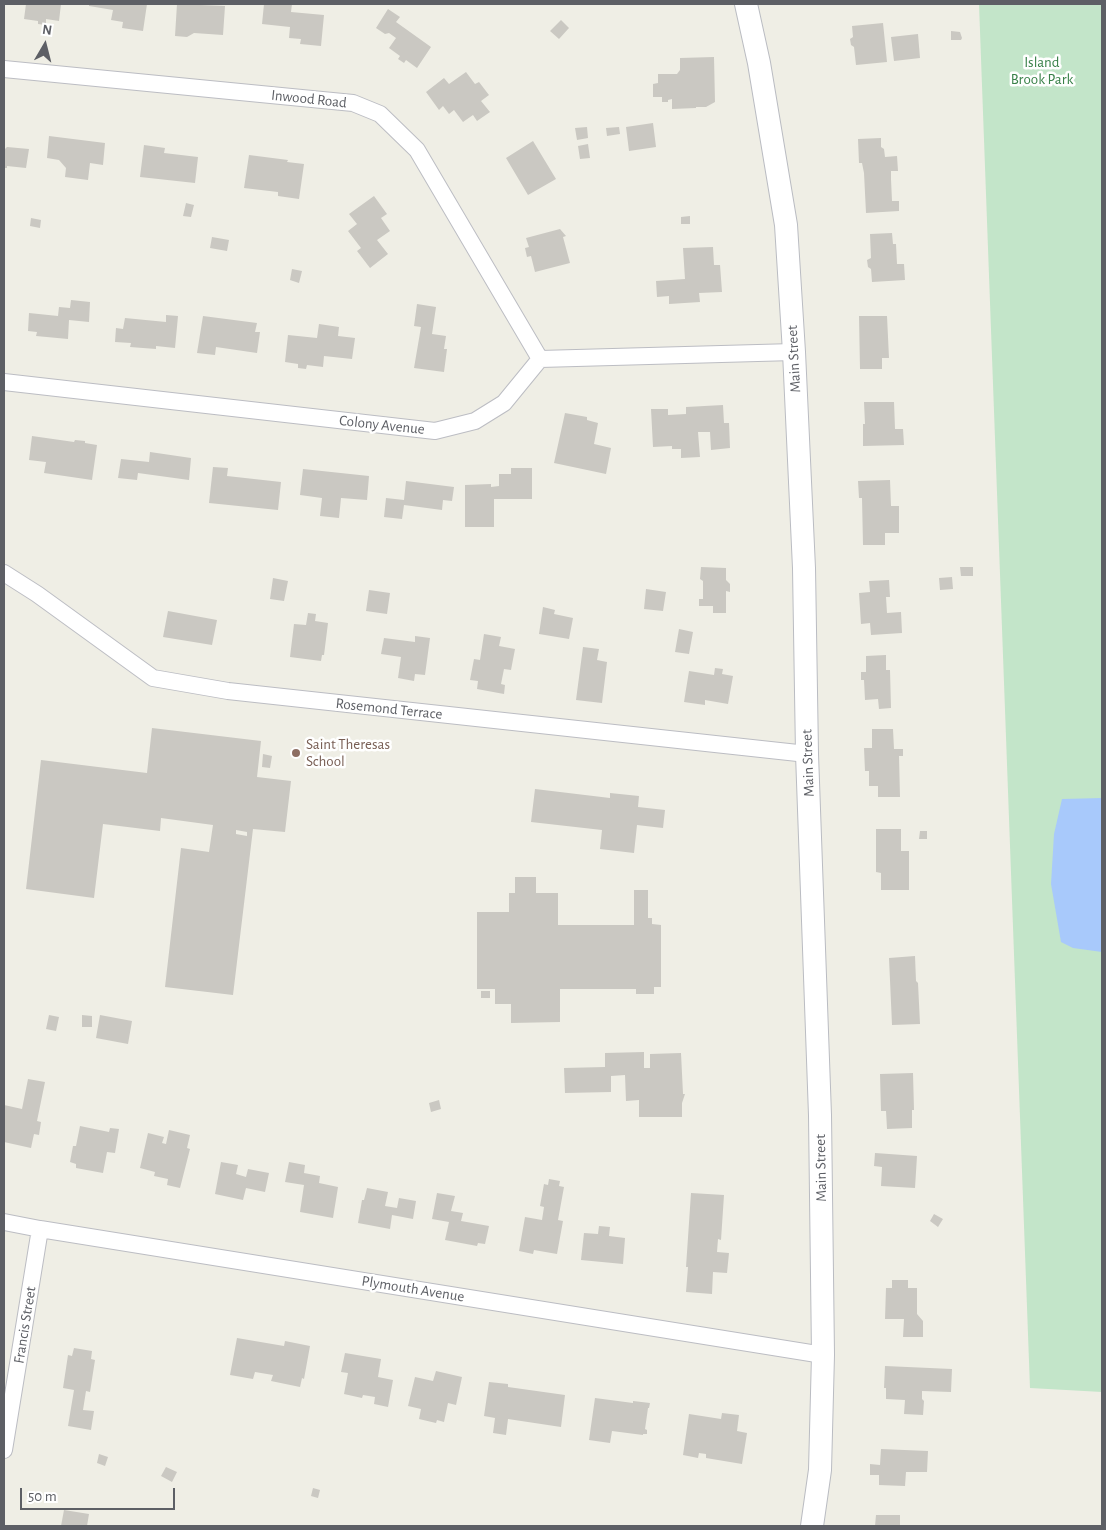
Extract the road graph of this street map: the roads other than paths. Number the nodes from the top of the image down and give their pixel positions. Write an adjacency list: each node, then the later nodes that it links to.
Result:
1 (746, 4): 3 (main road, Main Street)
2 (4, 68): 4 (street, Inwood Road)
3 (794, 352): 4 (street); 7 (main road, Main Street)
4 (540, 359): 5 (street, Colony Avenue)
5 (4, 382)
6 (4, 573): 7 (street, Rosemond Terrace)
7 (807, 754): 10 (main road, Main Street)
8 (4, 1222): 9 (street, Plymouth Avenue)
9 (40, 1229): 10 (street, Plymouth Avenue); 11 (street, Francis Street)
10 (823, 1355): 12 (main road, Main Street)
11 (4, 1450)
12 (812, 1526)

